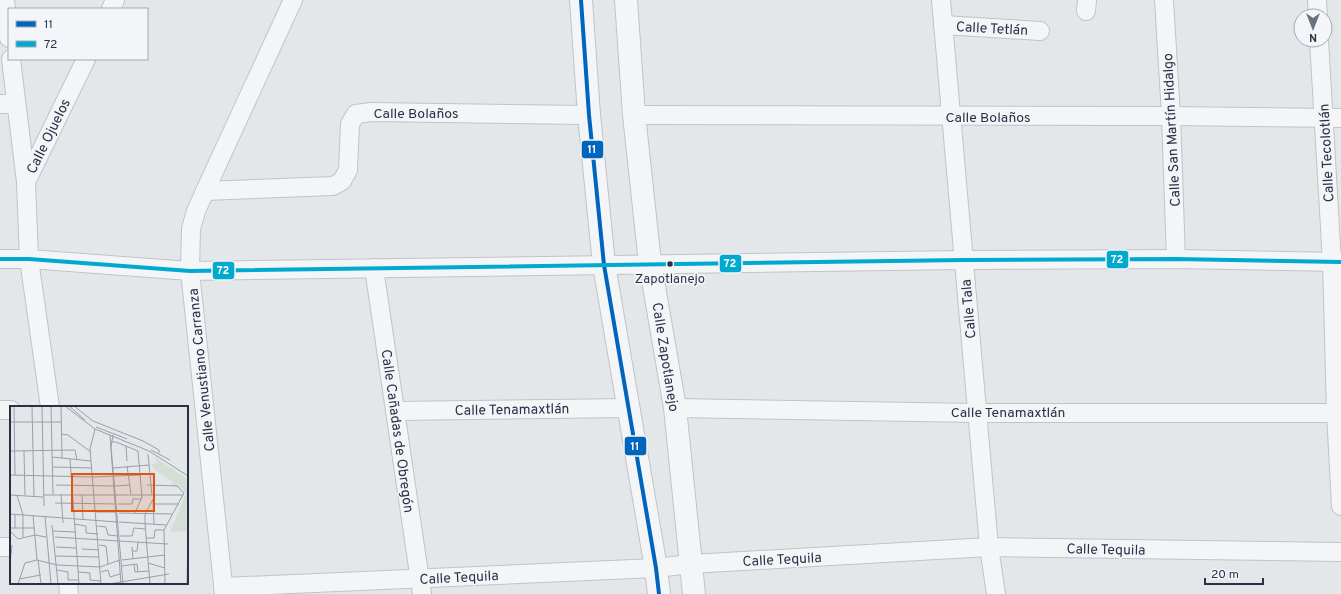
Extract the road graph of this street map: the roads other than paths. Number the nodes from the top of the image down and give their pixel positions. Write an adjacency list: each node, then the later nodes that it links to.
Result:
1 (5, 0): 8 (street)
2 (293, 0): 20 (street, Calle Venustiano Carranza)
3 (581, 0): 14 (street)
4 (626, 0): 15 (street, Calle Zapotlanejo)
5 (941, 0): 7 (street, Calle Tala)
6 (1164, 0): 16 (street, Calle San Martín Hidalgo)
7 (943, 25): 9 (street, Calle Tetlán); 17 (street, Calle Tala)
8 (8, 28)
9 (1040, 31)
10 (1320, 48): 18 (street, Calle Tecolotlán)
11 (11, 60): 13 (street)
12 (86, 60): 19 (street, Calle Ojuelos)
13 (8, 104): 19 (street)
14 (589, 115): 20 (street, Calle Bolaños); 27 (street)
15 (634, 115): 17 (street, Calle Bolaños); 26 (street, Calle Zapotlanejo)
16 (1171, 116): 17 (street, Calle Bolaños); 18 (street, Calle Bolaños); 23 (street, Calle San Martín Hidalgo)
17 (951, 117): 24 (street, Calle Tala)
18 (1333, 118): 25 (street, Calle Tecolotlán)
19 (26, 182): 22 (street, Calle Ojuelos)
20 (205, 191): 29 (street, Calle Venustiano Carranza)
21 (0, 259): 22 (street)
22 (29, 259): 29 (street); 30 (street, Calle Ojuelos)
23 (1176, 259): 24 (street); 25 (street)
24 (964, 260): 26 (street); 34 (street, Calle Tala)
25 (1336, 262): 35 (street, Calle Tecolotlán)
26 (650, 263): 27 (street); 32 (street, Calle Zapotlanejo)
27 (604, 264): 28 (street); 31 (street)
28 (374, 268): 29 (street); 33 (street, Calle Cañadas de Obregón)
29 (190, 271): 43 (street, Calle Venustiano Carranza)
30 (50, 406)
31 (629, 408): 33 (street, Calle Tenamaxtlán); 40 (street)
32 (675, 408): 34 (street, Calle Tenamaxtlán); 39 (street, Calle Zapotlanejo)
33 (395, 411): 42 (street, Calle Cañadas de Obregón)
34 (978, 413): 35 (street, Calle Tenamaxtlán); 37 (street, Calle Tala)
35 (1338, 413): 36 (street, Calle Tecolotlán)
36 (1341, 506)
37 (990, 547): 38 (street, Calle Tequila); 39 (street, Calle Tequila); 47 (street, Calle Tala)
38 (1341, 552)
39 (691, 564): 40 (street, Calle Tequila); 46 (street, Calle Zapotlanejo)
40 (656, 568): 42 (street, Calle Tequila); 45 (street)
41 (68, 584): 44 (street)
42 (421, 586): 43 (street, Calle Tequila)
43 (224, 591)
44 (69, 594)
45 (659, 594)
46 (694, 594)
47 (996, 594)

